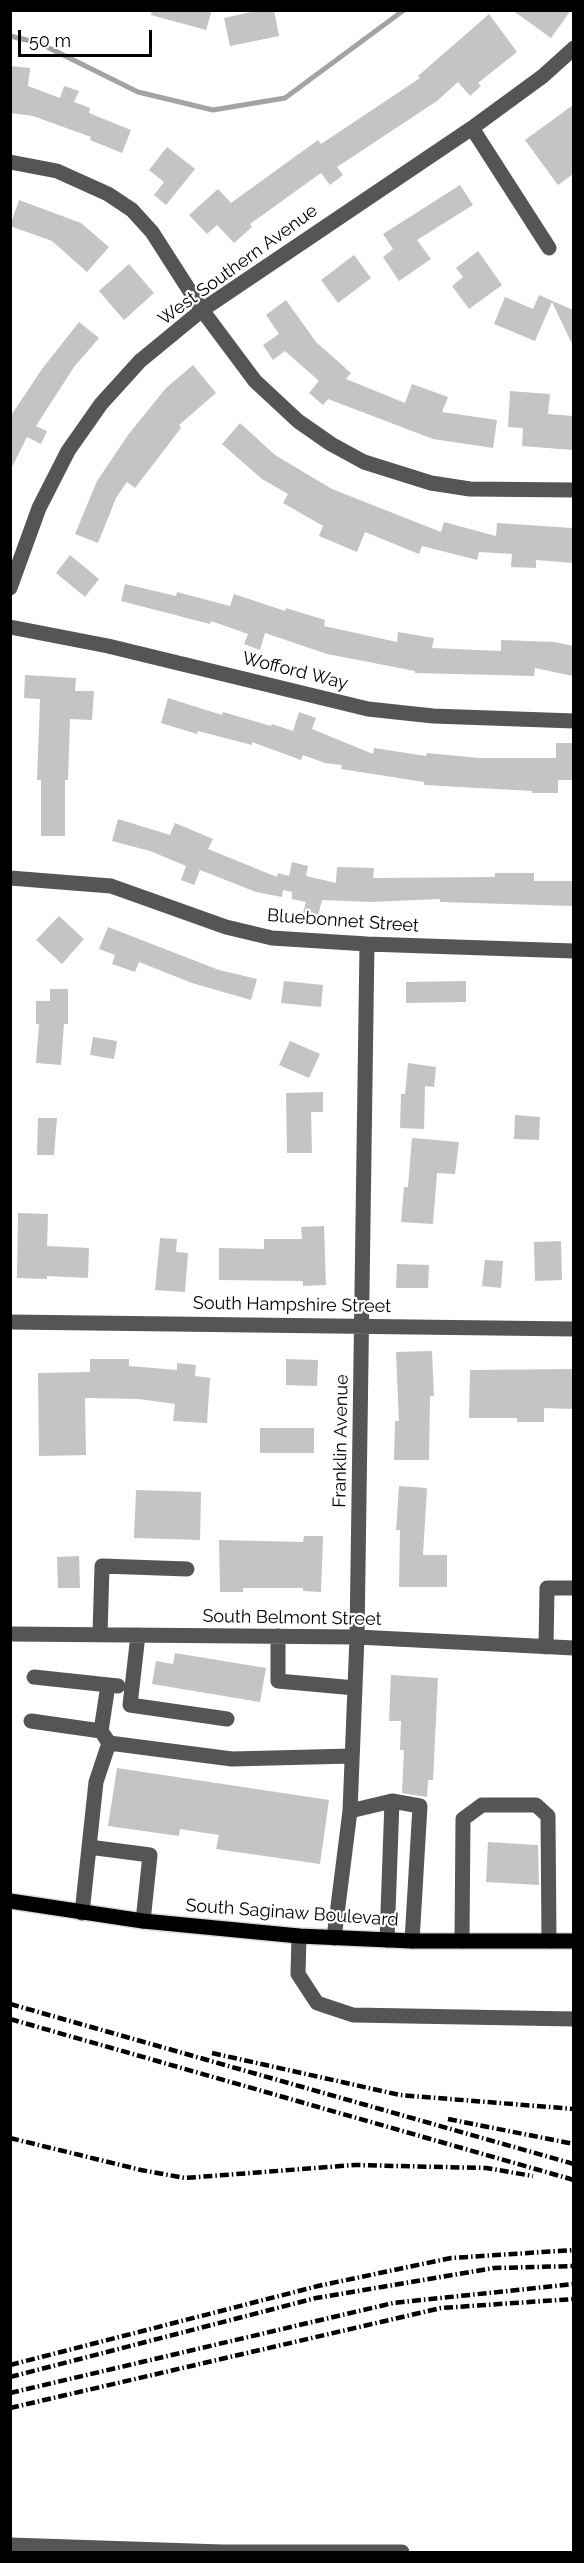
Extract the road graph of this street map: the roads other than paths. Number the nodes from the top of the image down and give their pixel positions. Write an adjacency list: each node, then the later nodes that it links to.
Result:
1 (573, 48): 2 (street, West Southern Avenue)
2 (472, 128): 4 (street); 5 (street, West Southern Avenue)
3 (10, 162): 5 (street)
4 (549, 248)
5 (202, 310): 6 (street); 7 (street, West Southern Avenue)
6 (573, 490)
7 (10, 588)
8 (10, 627): 9 (street, Wofford Way)
9 (573, 721)
10 (10, 878): 11 (street, Bluebonnet Street)
11 (368, 945): 12 (street, Bluebonnet Street); 14 (street, Franklin Avenue)
12 (573, 951)
13 (10, 1322): 14 (street, South Hampshire Street)
14 (362, 1325): 15 (street, South Hampshire Street); 22 (street, Franklin Avenue)
15 (573, 1329)
16 (188, 1569): 19 (street)
17 (573, 1588): 23 (street)
18 (10, 1634): 19 (street, South Belmont Street)
19 (100, 1635): 20 (street, South Belmont Street)
20 (138, 1635): 21 (street, South Belmont Street); 27 (street)
21 (278, 1636): 22 (street, South Belmont Street); 28 (street)
22 (357, 1637): 23 (street, South Belmont Street); 28 (street, Franklin Avenue)
23 (546, 1647): 24 (street, South Belmont Street)
24 (573, 1648)
25 (34, 1677): 26 (street)
26 (108, 1685): 27 (street); 31 (street)
27 (130, 1688): 29 (street)
28 (355, 1688): 32 (street, Franklin Avenue)
29 (227, 1719)
30 (32, 1721): 31 (street)
31 (105, 1737): 32 (street); 35 (street)
32 (352, 1756): 34 (street, Franklin Avenue)
33 (392, 1801): 34 (street); 41 (street); 42 (street)
34 (350, 1811): 40 (street, Franklin Avenue)
35 (88, 1847): 37 (street); 38 (street)
36 (10, 1901): 37 (main road, South Saginaw Boulevard)
37 (81, 1914): 38 (main road, South Saginaw Boulevard)
38 (143, 1921): 39 (main road, South Saginaw Boulevard)
39 (299, 1936): 40 (main road, South Saginaw Boulevard); 46 (street)
40 (334, 1938): 41 (main road, South Saginaw Boulevard)
41 (387, 1940): 42 (main road, South Saginaw Boulevard)
42 (412, 1941): 43 (main road, South Saginaw Boulevard)
43 (462, 1941): 44 (main road, South Saginaw Boulevard); 44 (street)
44 (549, 1941): 45 (main road, South Saginaw Boulevard)
45 (573, 1941)
46 (573, 2019)
47 (10, 2545): 48 (street)
48 (278, 2552): 49 (street)
49 (402, 2553)

